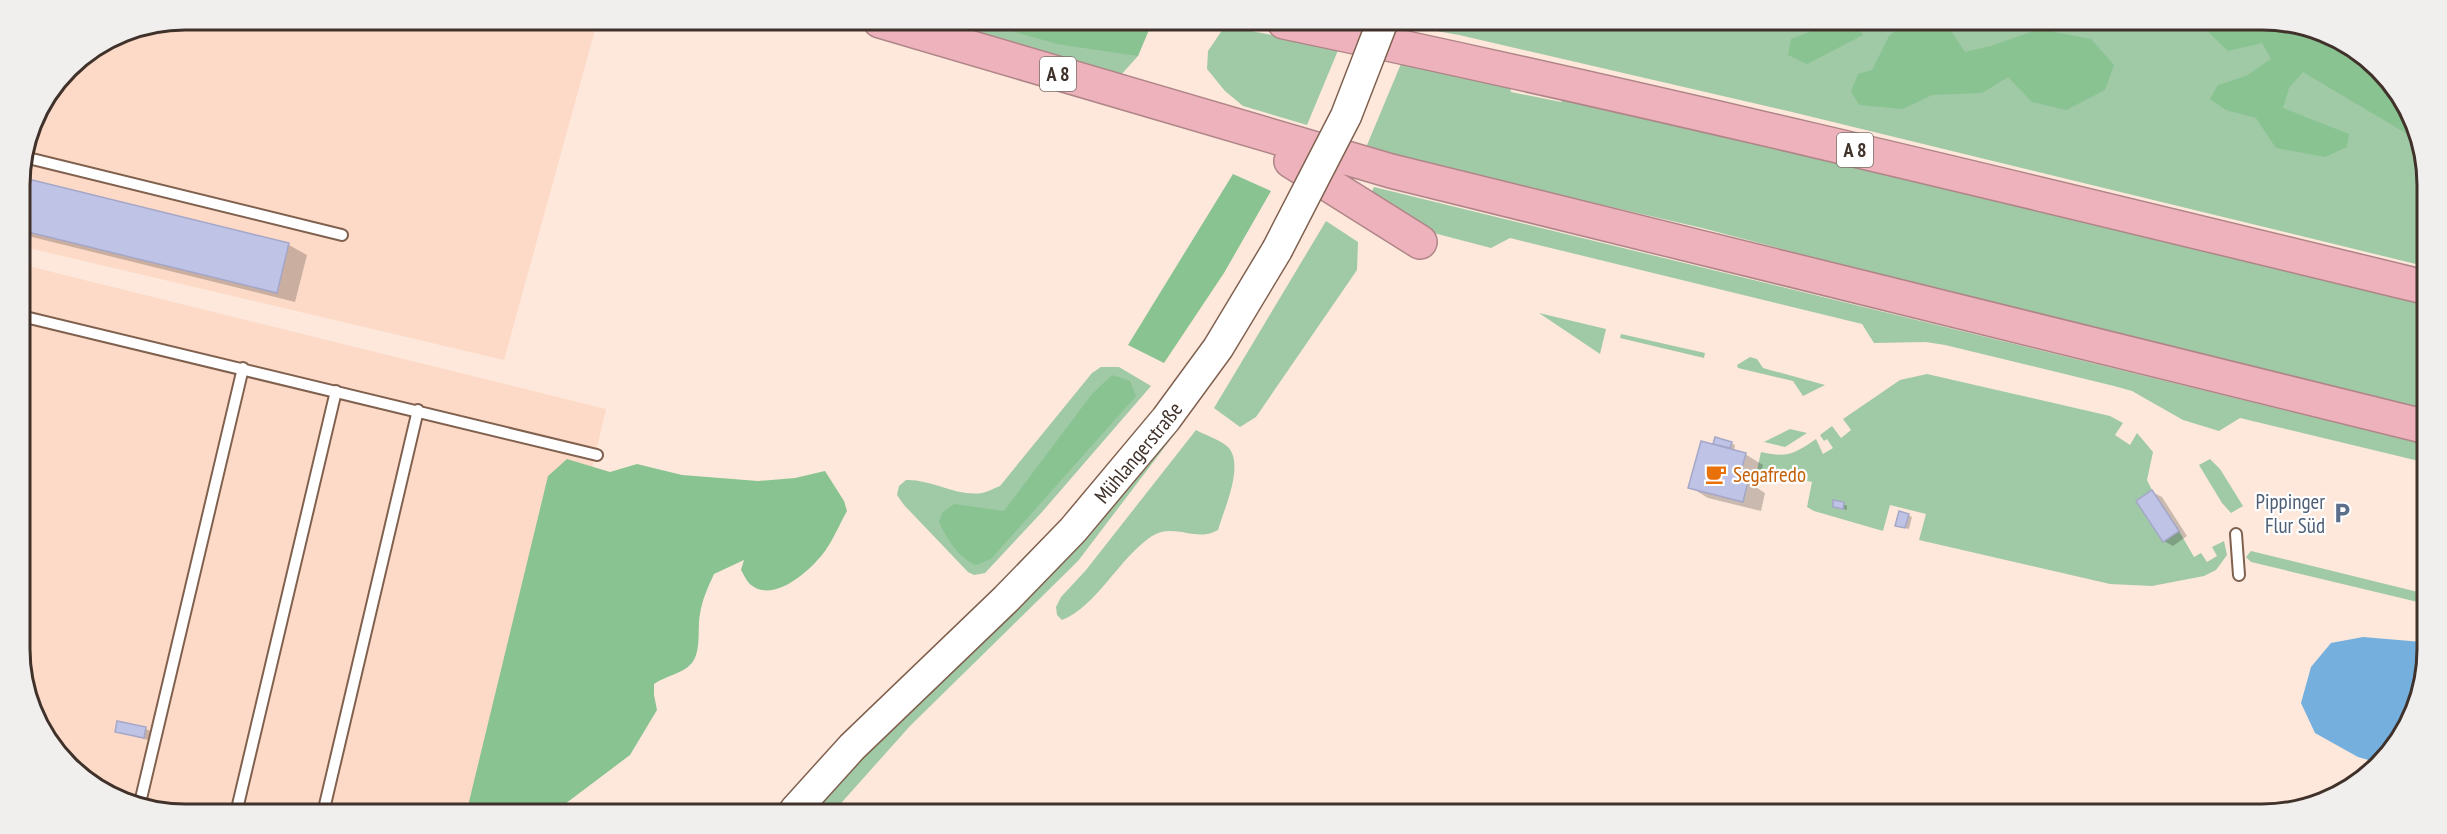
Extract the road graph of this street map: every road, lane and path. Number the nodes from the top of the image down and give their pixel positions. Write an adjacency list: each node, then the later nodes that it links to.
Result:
1 (911, 30): 4 (highway, A 8)
2 (1322, 30): 8 (highway, A 8)
3 (1379, 30): 20 (main road, Mühlangerstraße, bridge)
4 (1236, 126): 7 (highway); 13 (highway, A 8)
5 (32, 159): 6 (lane)
6 (342, 235)
7 (1420, 242)
8 (2417, 285)
9 (30, 318): 10 (lane)
10 (243, 368): 11 (lane); 17 (lane)
11 (336, 391): 12 (lane); 18 (lane)
12 (418, 410): 14 (lane); 19 (lane)
13 (2417, 425)
14 (597, 455)
15 (2236, 534): 16 (lane)
16 (2239, 575)
17 (141, 798)
18 (238, 804)
19 (325, 804)
20 (800, 804)

